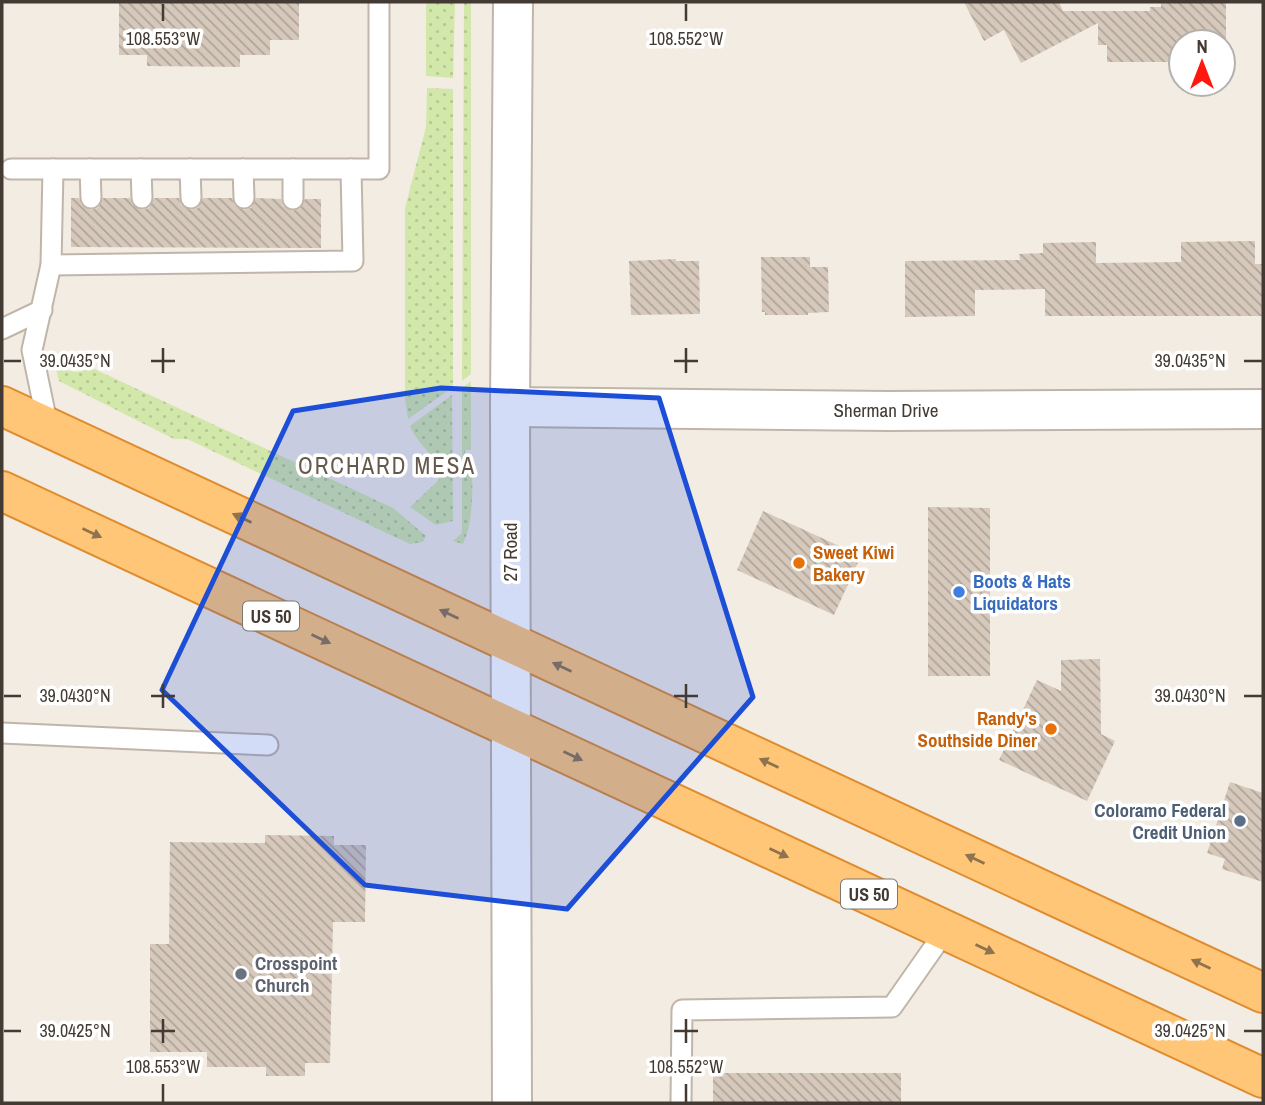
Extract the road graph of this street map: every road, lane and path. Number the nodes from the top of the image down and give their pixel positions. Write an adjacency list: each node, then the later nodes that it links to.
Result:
1 (379, 2): 10 (lane)
2 (513, 2): 20 (street, 27 Road)
3 (11, 169): 4 (lane)
4 (53, 169): 5 (lane); 16 (lane)
5 (90, 169): 6 (lane); 11 (lane)
6 (141, 169): 7 (lane); 12 (lane)
7 (190, 169): 8 (lane); 13 (lane)
8 (243, 169): 9 (lane); 14 (lane)
9 (293, 169): 10 (lane); 15 (lane)
10 (351, 169): 16 (lane)
11 (91, 198)
12 (142, 198)
13 (191, 198)
14 (244, 198)
15 (293, 199)
16 (51, 265): 17 (lane)
17 (42, 310): 18 (lane); 22 (lane)
18 (2, 329)
19 (2, 406): 22 (highway)
20 (510, 407): 21 (street, Sherman Drive); 24 (street, 27 Road)
21 (1263, 409)
22 (48, 428): 24 (highway, one-way to 22)
23 (2, 491): 25 (highway, US 50, one-way to 25)
24 (511, 643): 25 (street, 27 Road); 29 (highway, one-way to 24)
25 (511, 728): 28 (highway, US 50, one-way to 28); 31 (street, 27 Road)
26 (2, 733): 27 (lane)
27 (268, 745)
28 (946, 930): 30 (highway, US 50, one-way to 30); 32 (lane)
29 (1263, 993)
30 (1263, 1081)
31 (512, 1103)
32 (681, 1103)

